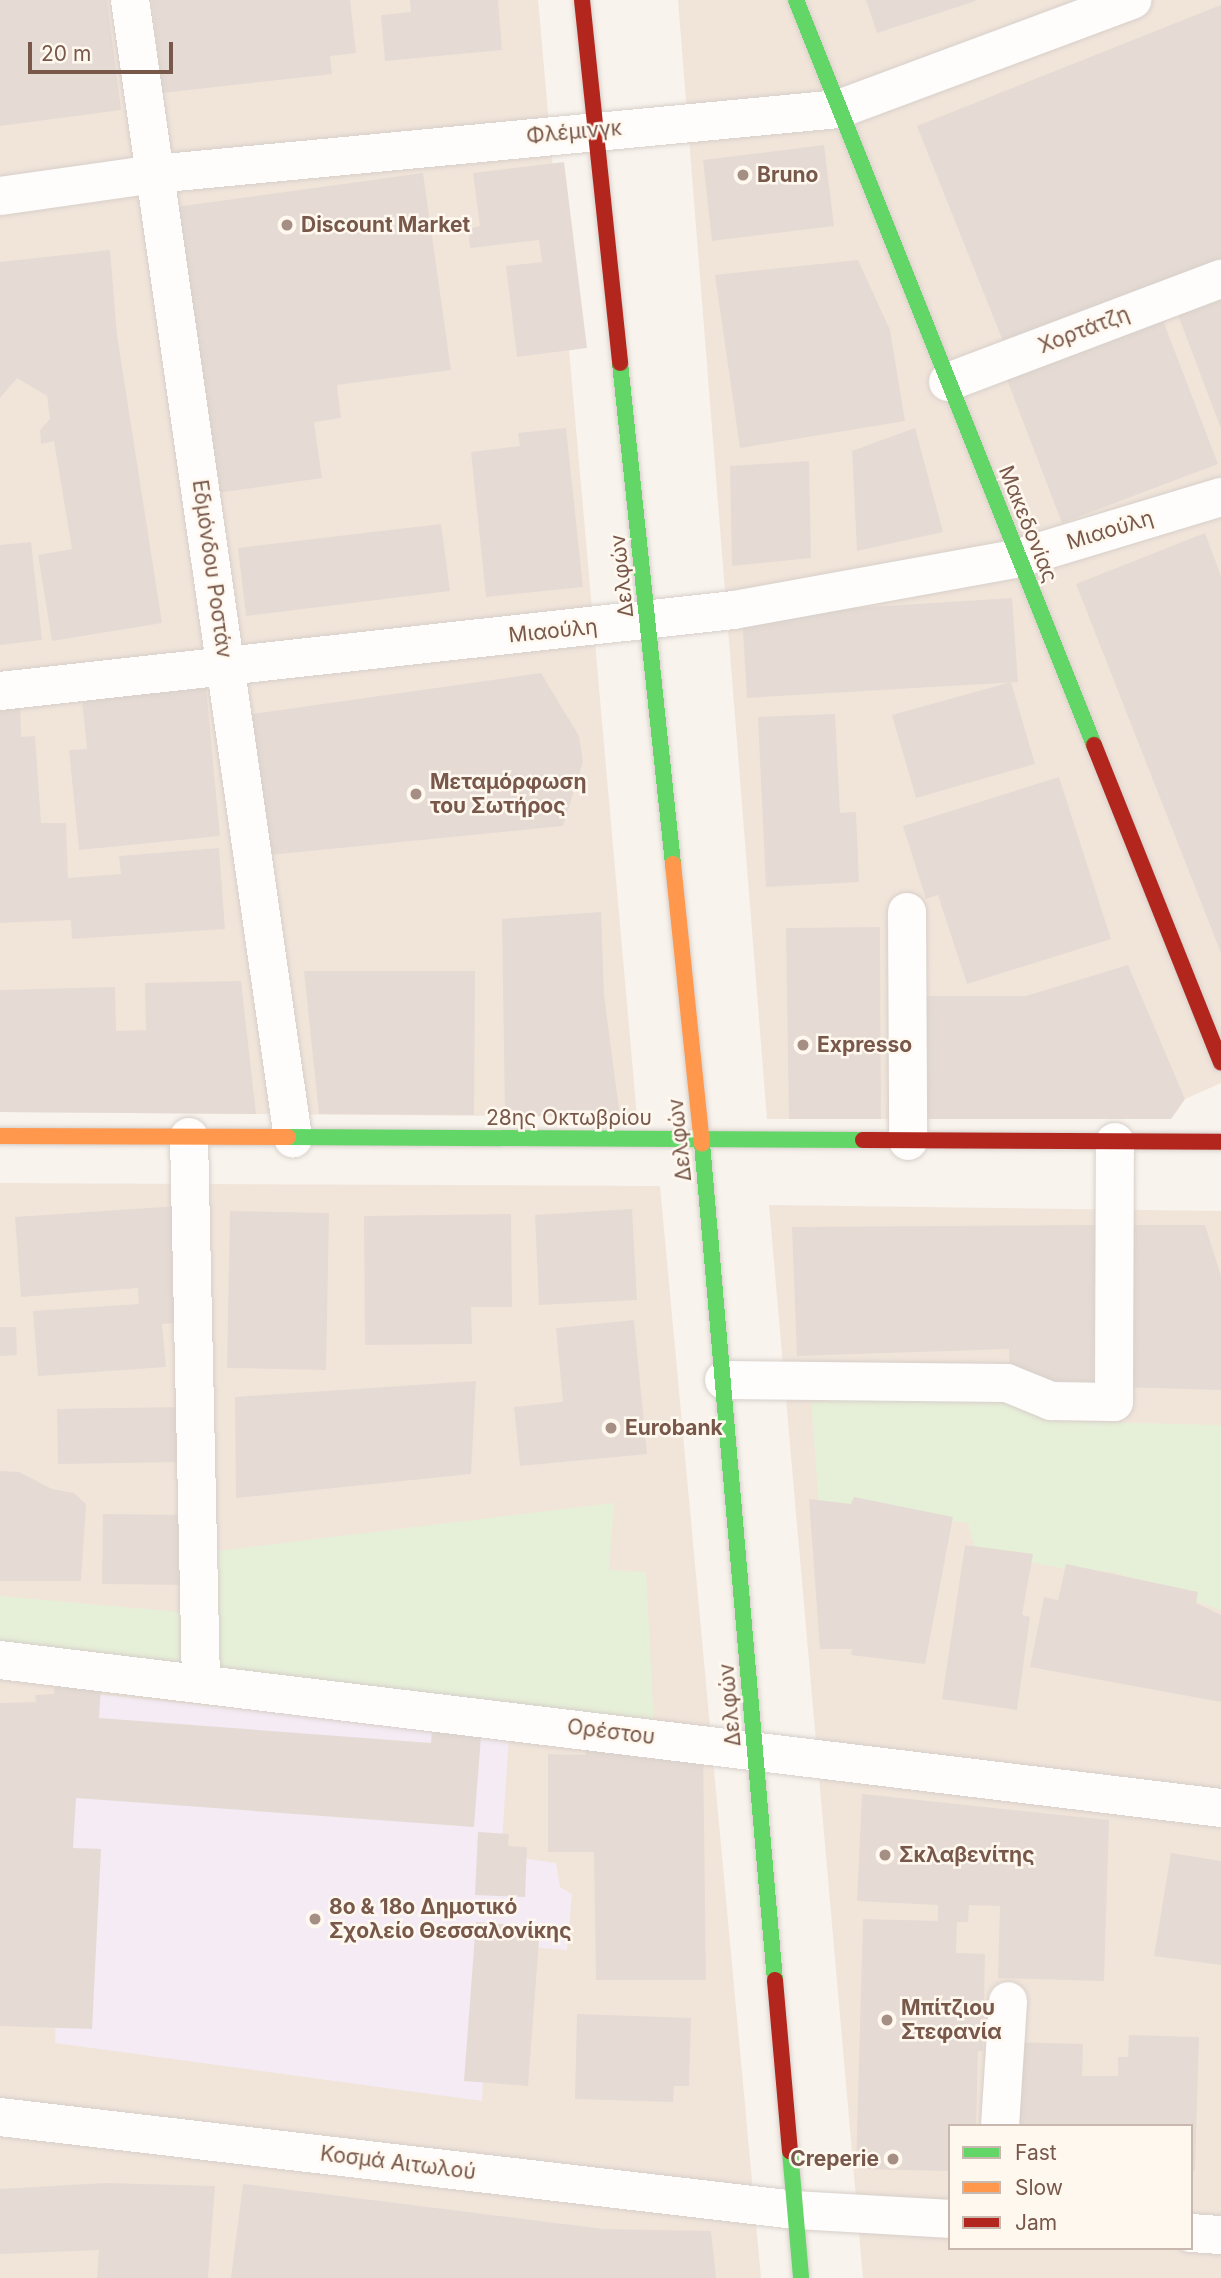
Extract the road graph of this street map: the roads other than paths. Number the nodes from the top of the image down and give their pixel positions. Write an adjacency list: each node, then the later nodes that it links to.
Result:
1 (130, 0): 7 (street, Εδμόνδου Ροστάν)
2 (582, 0): 6 (street, Δελφών)
3 (796, 0): 5 (street, Μακεδονίας)
4 (1132, 0): 5 (street, Φλέμινγκ)
5 (839, 109): 6 (street, Φλέμινγκ); 10 (street, Μακεδονίας)
6 (596, 129): 7 (street, Φλέμινγκ); 13 (street, Δελφών)
7 (155, 174): 8 (street, Φλέμινγκ); 14 (street, Εδμόνδου Ροστάν)
8 (0, 195)
9 (1221, 278): 10 (street, Χορτάτζη)
10 (948, 382): 12 (street, Μακεδονίας)
11 (1221, 497): 12 (street, Μιαούλη)
12 (1019, 558): 13 (street, Μιαούλη); 17 (street, Μακεδονίας)
13 (648, 621): 14 (street, Μιαούλη); 21 (street, Δελφών)
14 (226, 667): 15 (street, Μιαούλη); 20 (street, Εδμόνδου Ροστάν)
15 (0, 691)
16 (907, 912): 22 (street)
17 (1221, 1063)
18 (0, 1136): 19 (street, 28ης Οκτωβρίου)
19 (189, 1138): 20 (street, 28ης Οκτωβρίου); 27 (street)
20 (293, 1138): 21 (street, 28ης Οκτωβρίου)
21 (702, 1140): 22 (street, 28ης Οκτωβρίου); 25 (street, Δελφών)
22 (908, 1141): 23 (street, 28ης Οκτωβρίου)
23 (1115, 1142): 24 (street, 28ης Οκτωβρίου); 25 (street)
24 (1221, 1142)
25 (723, 1380): 28 (street, Δελφών)
26 (0, 1660): 27 (street, Ορέστου)
27 (201, 1684): 28 (street, Ορέστου)
28 (755, 1750): 29 (street, Ορέστου); 33 (street, Δελφών)
29 (1221, 1808)
30 (1008, 2001): 32 (street)
31 (0, 2117): 33 (street, Κοσμά Αιτωλού)
32 (1000, 2124)
33 (795, 2210): 34 (street, Κοσμά Αιτωλού); 37 (street, Δελφών)
34 (948, 2219)
35 (1193, 2233): 36 (street)
36 (1221, 2235)
37 (801, 2278)

